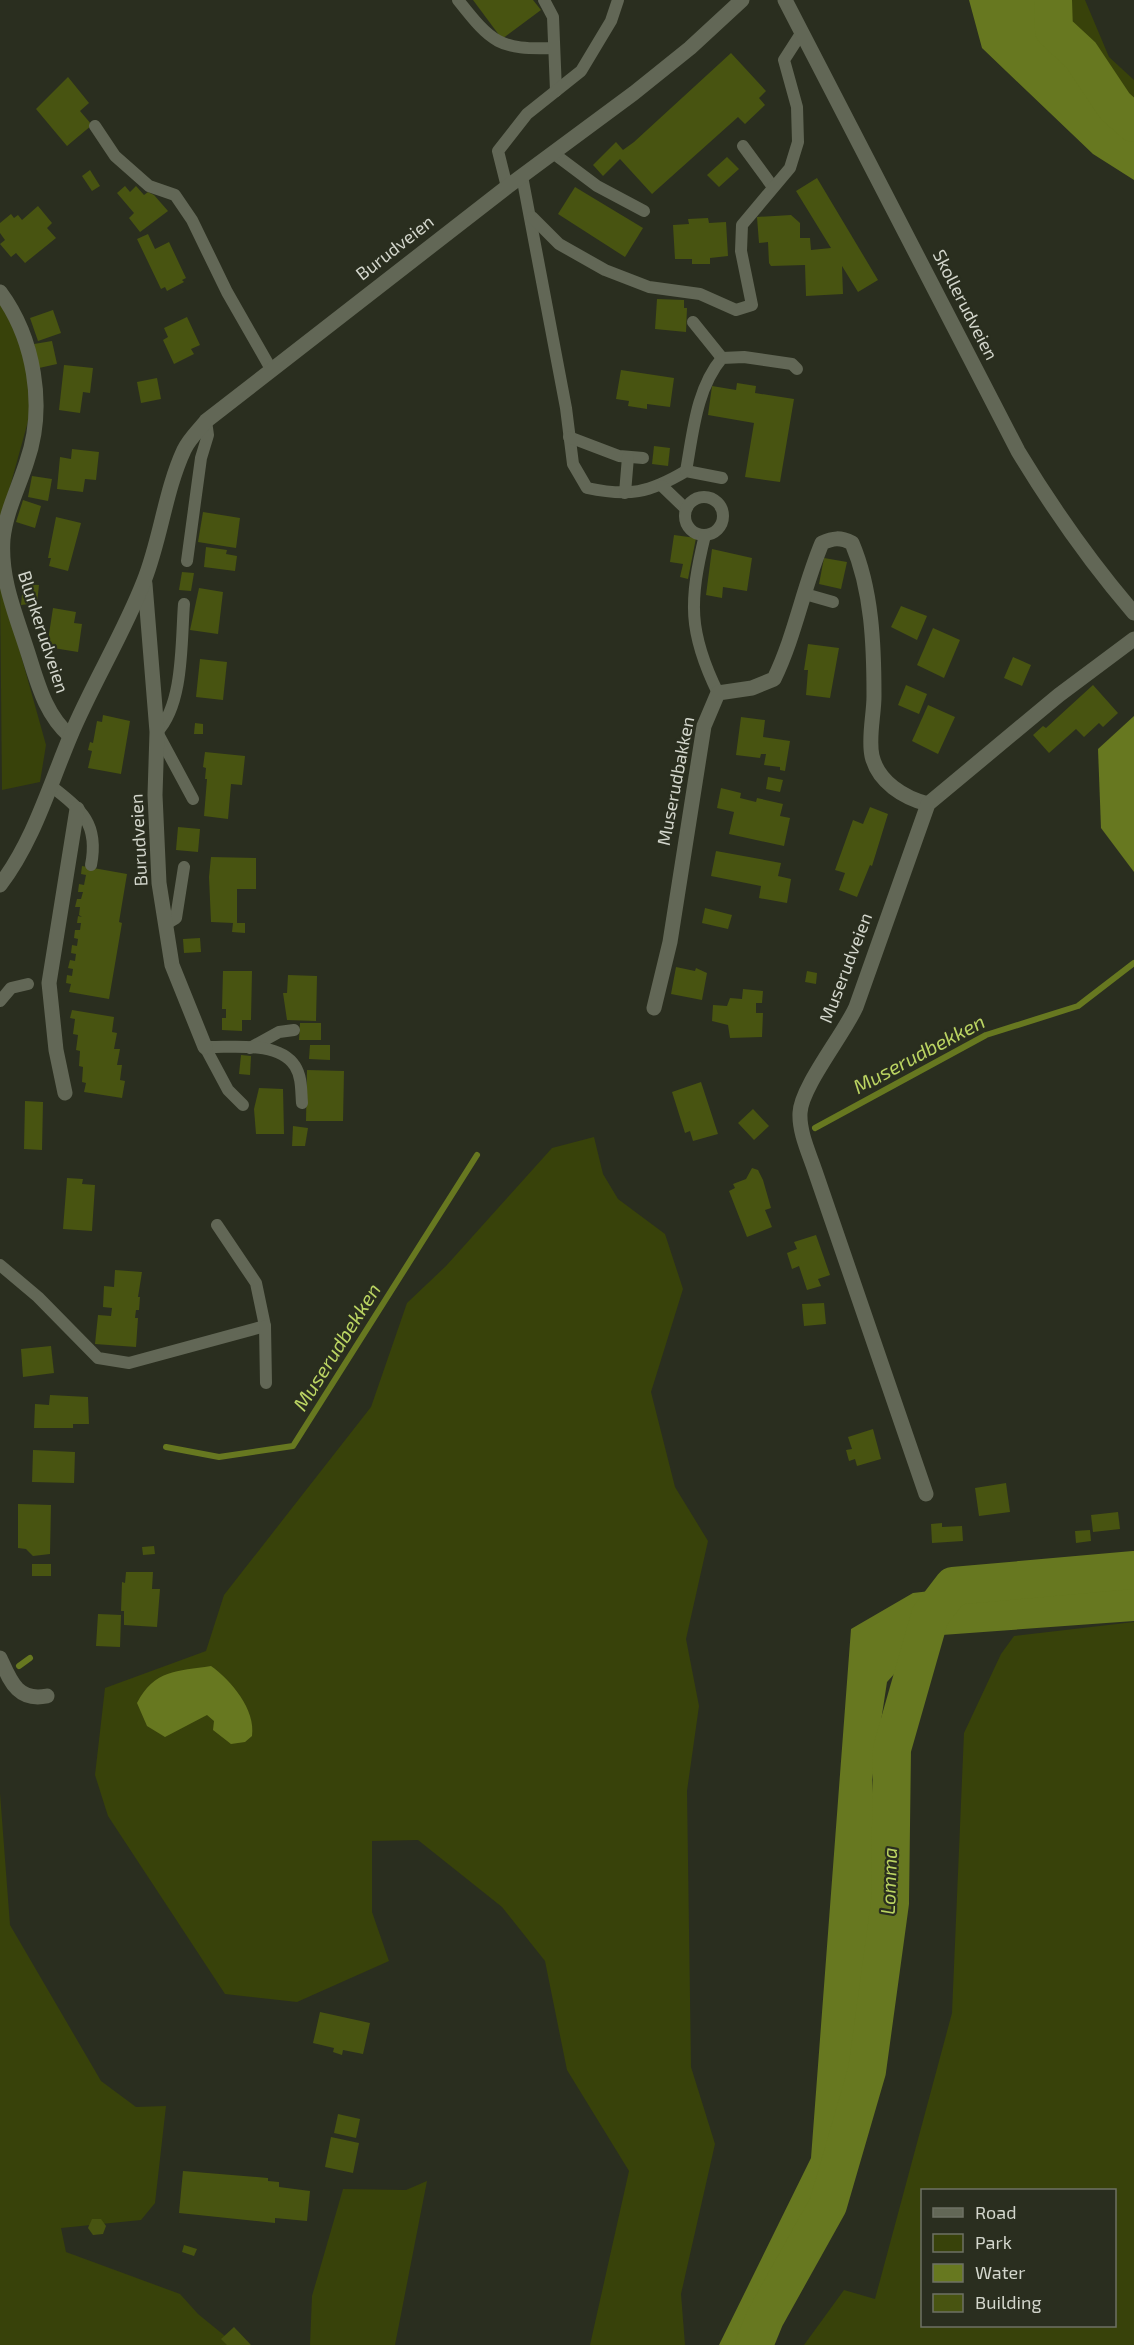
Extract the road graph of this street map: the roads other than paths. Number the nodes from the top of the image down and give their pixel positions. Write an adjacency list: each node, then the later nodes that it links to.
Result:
1 (458, 0): 7 (lane)
2 (544, 0): 7 (lane)
3 (618, 0): 8 (lane)
4 (742, 0): 11 (street, Burudveien)
5 (785, 0): 6 (street, Skollerudveien)
6 (802, 32): 14 (lane); 37 (street, Skollerudveien)
7 (554, 48): 8 (lane)
8 (556, 91): 13 (lane)
9 (95, 126): 20 (lane)
10 (743, 146): 14 (lane)
11 (553, 153): 12 (street, Burudveien); 15 (lane)
12 (522, 176): 13 (street, Burudveien); 16 (lane)
13 (507, 187): 20 (street, Burudveien)
14 (772, 187): 16 (lane)
15 (644, 211)
16 (532, 217): 23 (lane)
17 (0, 292): 41 (street, Blunkerudveien)
18 (693, 322): 19 (lane)
19 (722, 358): 21 (lane); 26 (lane)
20 (271, 369): 22 (street, Burudveien)
21 (797, 369)
22 (206, 421): 32 (lane); 33 (street, Burudveien)
23 (569, 437): 24 (lane); 29 (lane)
24 (628, 457): 25 (lane); 29 (lane)
25 (643, 458)
26 (686, 471): 27 (lane); 28 (lane)
27 (722, 478)
28 (662, 486): 29 (lane); 30 (lane)
29 (625, 494)
30 (686, 509): 31 (lane); 31 (lane)
31 (705, 536): 39 (lane)
32 (187, 561)
33 (145, 579): 40 (street, Burudveien); 41 (street, Burudveien)
34 (805, 594): 35 (lane); 39 (street); 44 (street)
35 (833, 602)
36 (184, 604): 40 (lane)
37 (1134, 613)
38 (1134, 639): 44 (street)
39 (718, 693): 52 (street, Muserudbakken)
40 (157, 732): 43 (lane); 49 (street, Burudveien)
41 (70, 736): 42 (street, Burudveien)
42 (56, 790): 45 (lane); 48 (street, Burudveien)
43 (193, 799)
44 (928, 804): 63 (street, Muserudveien)
45 (77, 809): 46 (lane); 56 (street)
46 (91, 866)
47 (184, 867): 49 (lane)
48 (0, 885)
49 (166, 924): 54 (street, Burudveien)
50 (28, 984): 51 (lane)
51 (0, 1001)
52 (654, 1008)
53 (294, 1030): 55 (lane)
54 (205, 1047): 55 (lane); 58 (lane)
55 (250, 1048): 57 (lane)
56 (65, 1094)
57 (302, 1103)
58 (243, 1105)
59 (217, 1226): 61 (lane)
60 (0, 1265): 61 (lane)
61 (265, 1326): 62 (lane)
62 (266, 1383)
63 (926, 1494)
64 (0, 1658): 65 (street)
65 (47, 1696)

